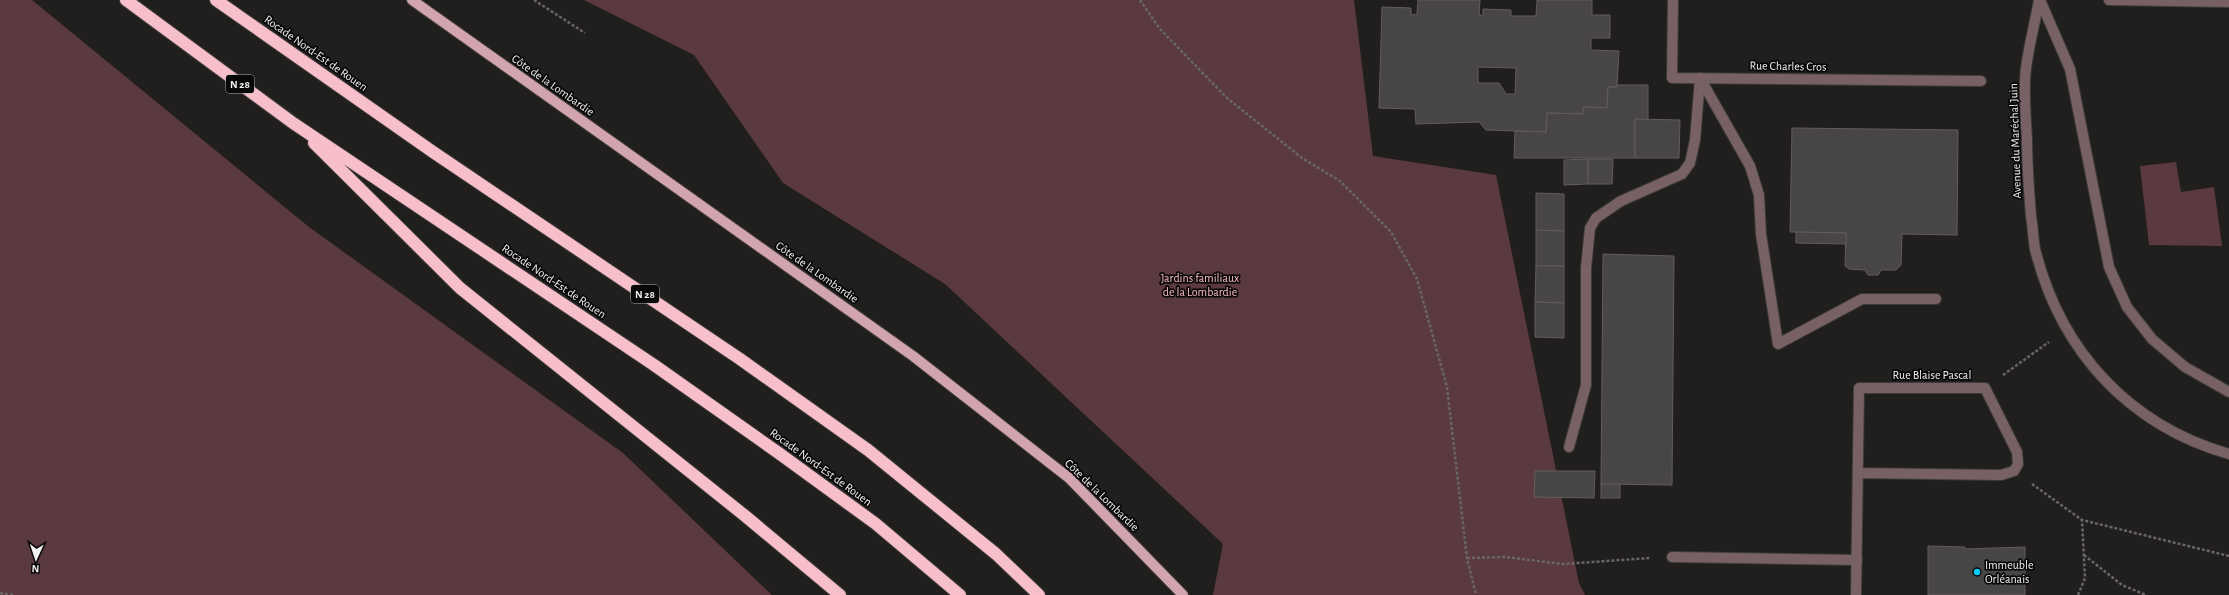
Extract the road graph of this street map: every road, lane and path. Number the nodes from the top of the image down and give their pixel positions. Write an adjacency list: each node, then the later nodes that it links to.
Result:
1 (126, 0): 14 (highway, Rocade Nord-Est de Rouen / N 28)
2 (216, 0): 33 (highway, Rocade Nord-Est de Rouen / N 28)
3 (412, 0): 34 (main road, Côte de la Lombardie)
4 (534, 0): 11 (path)
5 (1140, 0): 27 (path)
6 (1673, 0): 12 (street, Rue Charles Cros)
7 (2040, 0): 18 (street, Avenue du Maréchal Juin); 20 (street, Avenue du Maréchal Juin)
8 (2109, 0): 9 (street)
9 (2180, 1): 10 (street)
10 (2229, 2)
11 (585, 33)
12 (1700, 78): 13 (street, Rue Charles Cros); 15 (street); 19 (street)
13 (1981, 81)
14 (293, 123): 31 (highway); 32 (highway, Rocade Nord-Est de Rouen / N 28)
15 (1936, 299)
16 (2047, 344): 17 (path)
17 (2023, 360)
18 (2229, 392)
19 (1569, 447)
20 (2229, 454)
21 (2014, 471): 22 (street); 22 (street, Rue Blaise Pascal); 23 (path)
22 (1858, 473): 28 (street, Rue Blaise Pascal)
23 (2082, 520): 24 (path); 25 (path)
24 (2084, 555): 37 (path); 38 (path)
25 (2229, 556)
26 (1672, 557): 27 (path); 28 (street)
27 (1467, 558): 35 (path)
28 (1856, 560): 36 (street, Rue Blaise Pascal)
29 (0, 593): 30 (path)
30 (14, 595)
31 (840, 595)
32 (960, 595)
33 (1039, 595)
34 (1183, 595)
35 (1476, 595)
36 (1856, 595)
37 (2078, 595)
38 (2146, 595)

